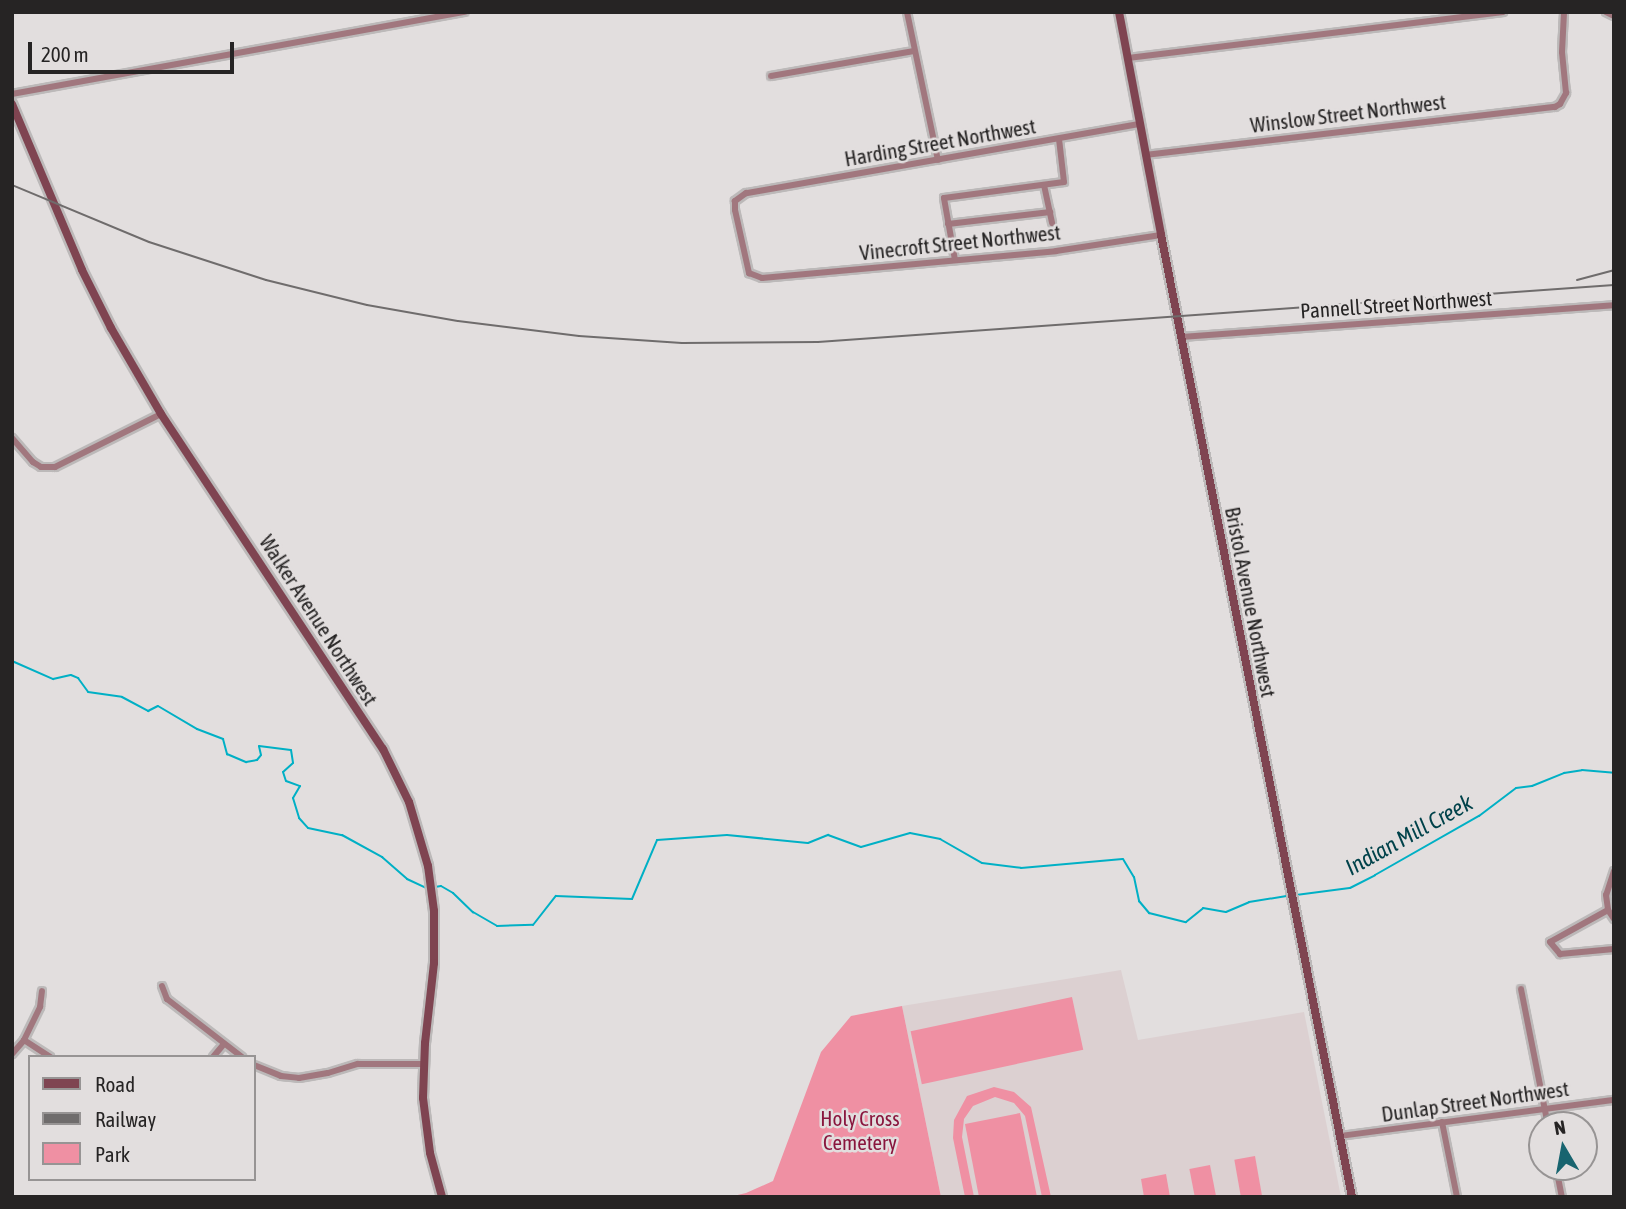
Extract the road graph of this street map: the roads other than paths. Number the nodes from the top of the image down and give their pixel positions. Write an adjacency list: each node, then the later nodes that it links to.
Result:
1 (465, 12): 12 (street)
2 (907, 12): 9 (street)
3 (1119, 12): 10 (street, Bristol Avenue Northwest)
4 (1503, 12): 7 (street)
5 (1564, 12): 16 (street, Winslow Street Northwest)
6 (1606, 12): 8 (street)
7 (1479, 14): 10 (street)
8 (1614, 16)
9 (914, 51): 11 (street); 17 (street)
10 (1128, 58): 14 (street, Bristol Avenue Northwest)
11 (771, 76)
12 (12, 94)
13 (12, 104): 27 (street, Walker Avenue Northwest)
14 (1139, 124): 15 (street, Harding Street Northwest); 16 (street, Bristol Avenue Northwest)
15 (1059, 139): 17 (street, Harding Street Northwest); 18 (street)
16 (1145, 155): 22 (street, Bristol Avenue Northwest)
17 (938, 160): 24 (street, Harding Street Northwest)
18 (1044, 185): 19 (street); 21 (street)
19 (1050, 212): 20 (street); 21 (street)
20 (1052, 223)
21 (948, 225): 23 (street)
22 (1161, 235): 23 (street, Vinecroft Street Northwest); 26 (street, Bristol Avenue Northwest)
23 (955, 260): 24 (street, Vinecroft Street Northwest)
24 (762, 278)
25 (1614, 306): 26 (street, Pannell Street Northwest)
26 (1181, 337): 47 (street, Bristol Avenue Northwest)
27 (161, 414): 28 (street); 42 (street, Walker Avenue Northwest)
28 (12, 438)
29 (1614, 871): 30 (street)
30 (1608, 910): 31 (street); 32 (street)
31 (1614, 919)
32 (1614, 949)
33 (162, 986): 37 (street)
34 (1521, 989): 45 (street)
35 (42, 991): 36 (street)
36 (24, 1040): 38 (street); 39 (street)
37 (224, 1044): 40 (street); 41 (street)
38 (12, 1054)
39 (47, 1055)
40 (215, 1055)
41 (239, 1055)
42 (424, 1064): 43 (street); 48 (street, Walker Avenue Northwest)
43 (256, 1066)
44 (1614, 1100): 45 (street, Dunlap Street Northwest)
45 (1544, 1109): 46 (street, Dunlap Street Northwest)
46 (1442, 1122): 47 (street, Dunlap Street Northwest); 50 (street)
47 (1340, 1136): 49 (street, Bristol Avenue Northwest)
48 (442, 1197)
49 (1352, 1197)
50 (1457, 1197)

